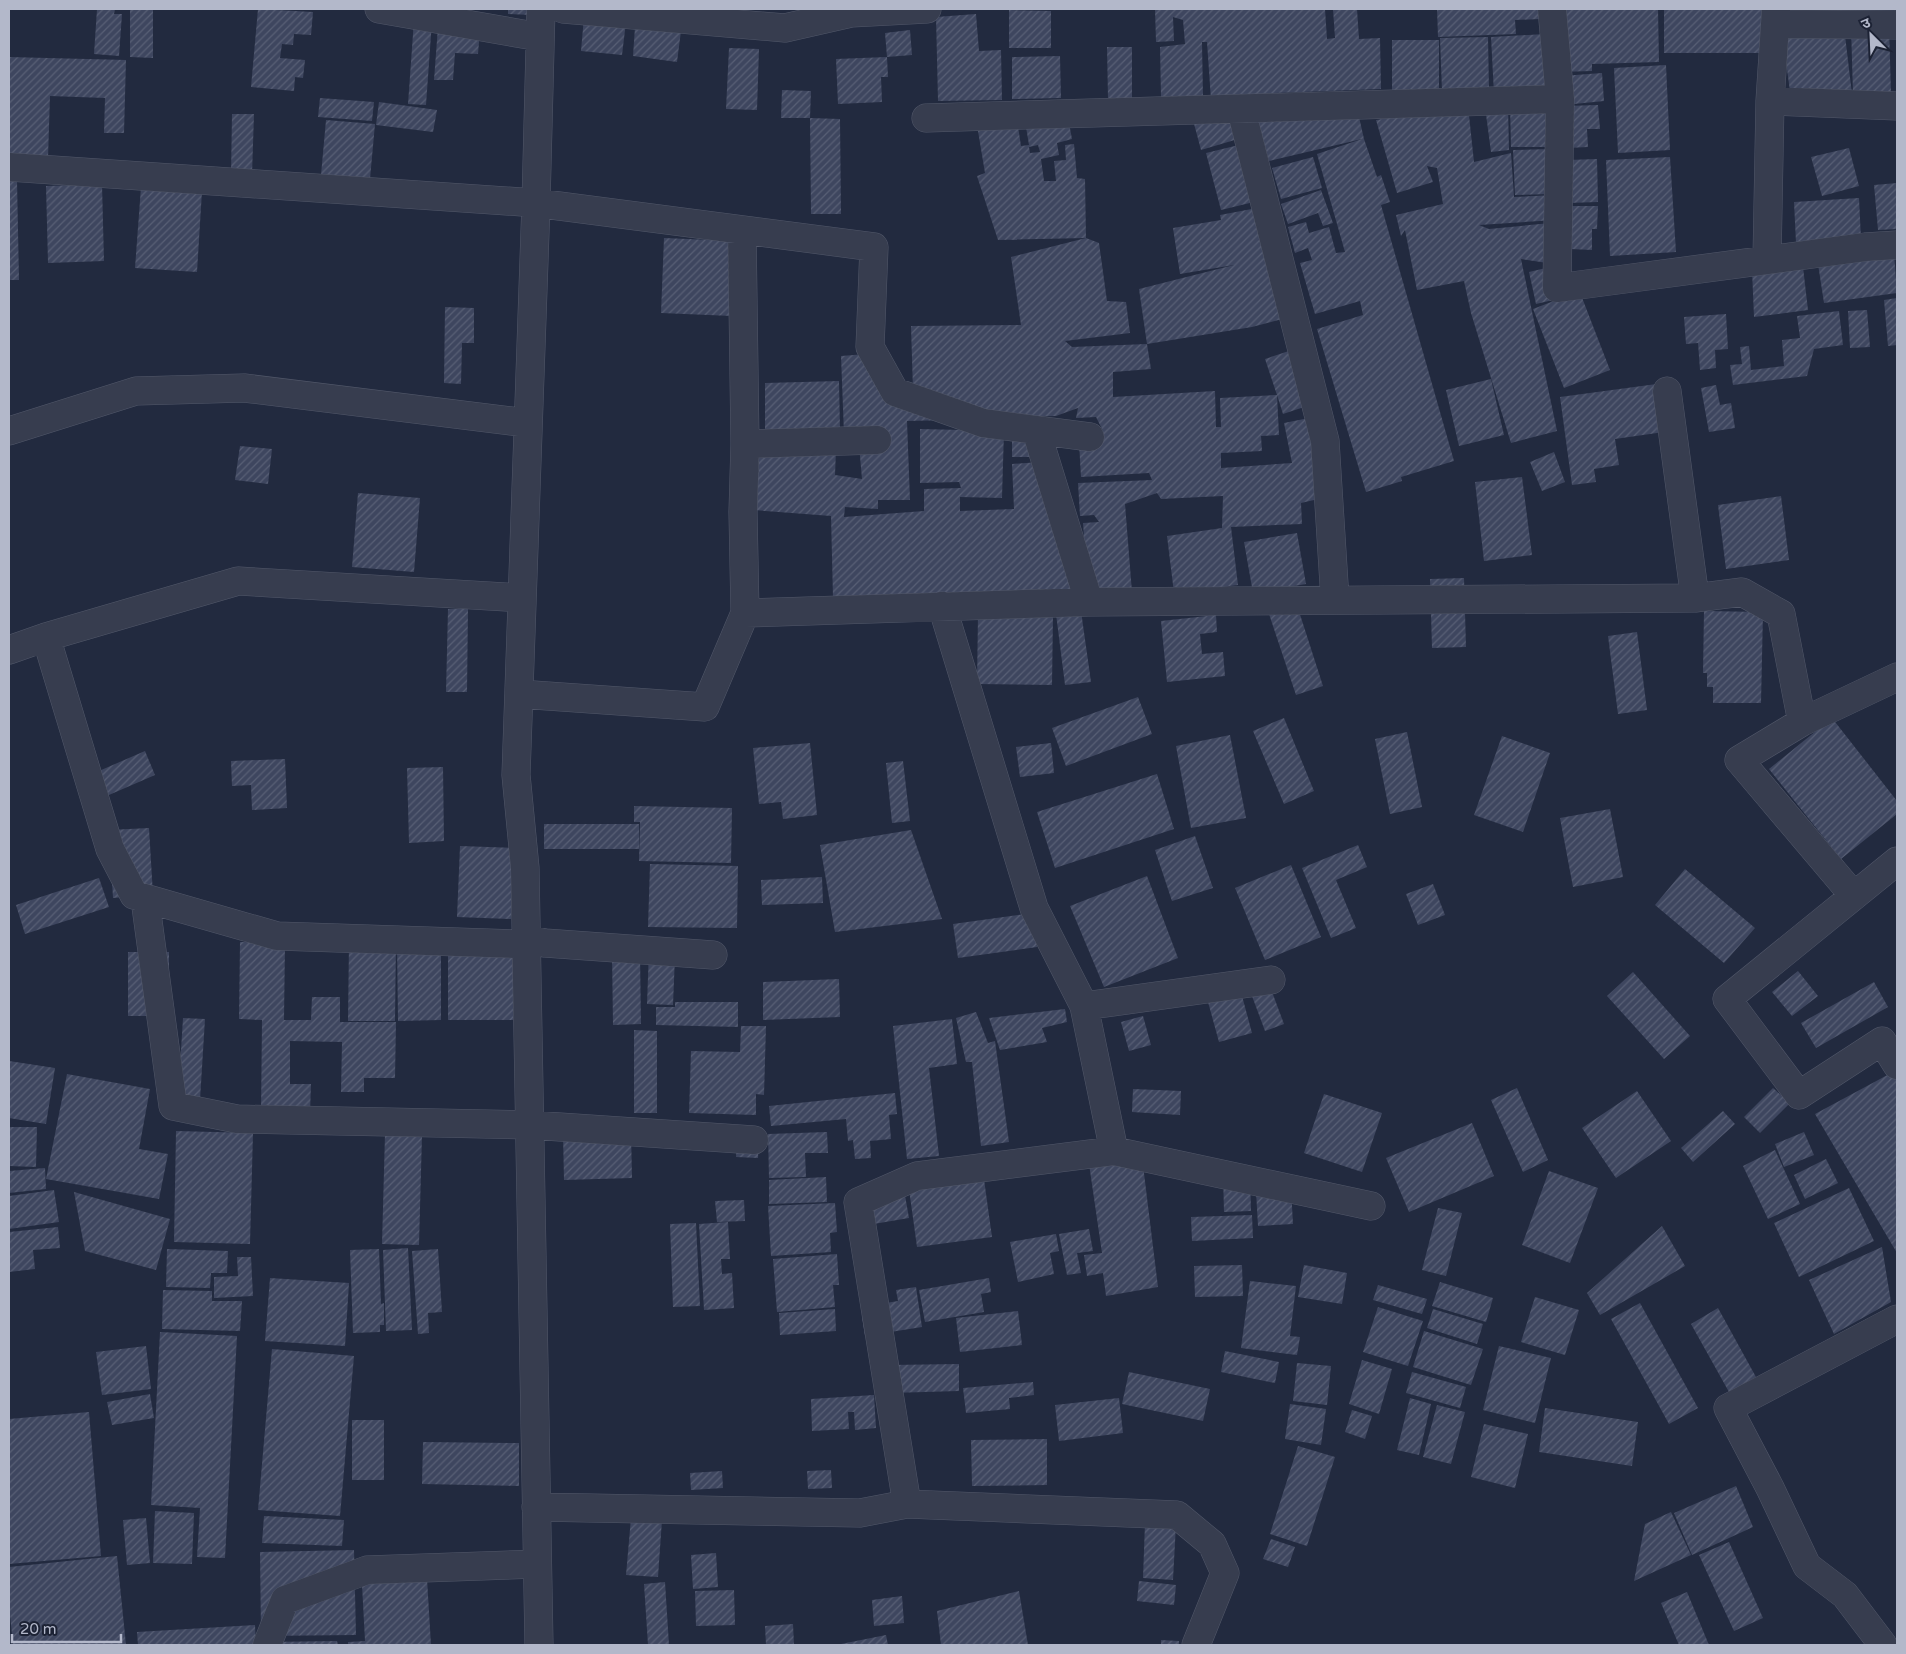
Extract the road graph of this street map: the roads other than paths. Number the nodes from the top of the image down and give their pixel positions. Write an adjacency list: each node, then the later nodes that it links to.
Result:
1 (379, 9): 8 (street)
2 (541, 9): 8 (street)
3 (563, 9): 4 (street)
4 (927, 9)
5 (1552, 9): 9 (street)
6 (1775, 17): 7 (street); 10 (street)
7 (1897, 25)
8 (540, 37): 15 (street)
9 (1560, 99): 12 (street); 18 (street)
10 (1770, 101): 11 (street); 18 (street)
11 (1897, 106)
12 (1241, 109): 13 (street); 28 (street)
13 (926, 118)
14 (9, 167): 15 (street)
15 (536, 203): 16 (street); 20 (street)
16 (742, 230): 21 (street); 25 (street)
17 (1897, 245): 18 (street)
18 (1767, 260)
19 (1667, 391): 27 (street)
20 (528, 423): 22 (street); 26 (street)
21 (1036, 430): 23 (street); 29 (street)
22 (9, 431)
23 (1090, 437)
24 (877, 440): 25 (street)
25 (745, 444): 31 (street)
26 (522, 598): 32 (street); 35 (street)
27 (1694, 598): 28 (street); 36 (street)
28 (1335, 600): 29 (street)
29 (1089, 602): 30 (street)
30 (942, 606): 31 (street); 43 (street)
31 (744, 613): 35 (street)
32 (46, 637): 33 (street); 39 (street)
33 (9, 650)
34 (1897, 677): 36 (street)
35 (519, 694): 40 (street)
36 (1802, 722): 38 (street)
37 (1897, 861): 38 (street)
38 (1854, 896): 44 (street)
39 (145, 899): 40 (street); 45 (street)
40 (526, 939): 41 (street); 45 (street)
41 (713, 955)
42 (1271, 980): 43 (street)
43 (1084, 1006): 47 (street)
44 (1897, 1065)
45 (530, 1126): 46 (street); 51 (street)
46 (754, 1140)
47 (1114, 1151): 48 (street); 50 (street)
48 (1371, 1206)
49 (1897, 1319): 56 (street)
50 (906, 1504): 51 (street); 55 (street)
51 (536, 1507): 52 (street)
52 (537, 1564): 53 (street); 54 (street)
53 (267, 1645)
54 (539, 1645)
55 (1196, 1645)
56 (1883, 1645)

